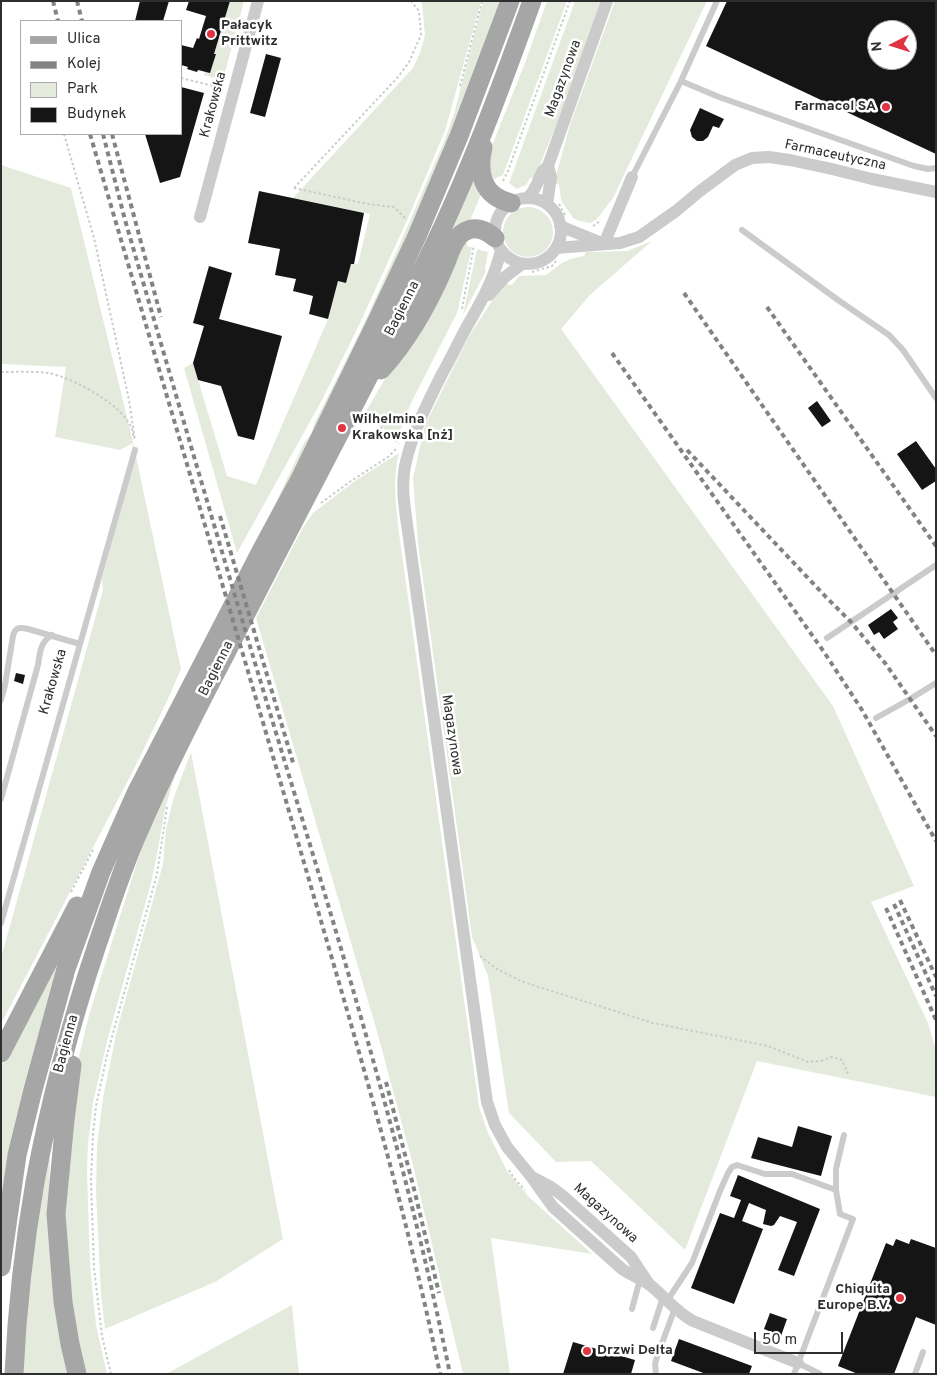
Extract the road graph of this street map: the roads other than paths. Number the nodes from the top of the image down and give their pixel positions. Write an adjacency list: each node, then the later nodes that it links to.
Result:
1 (258, 1): 14 (street, Krakowska)
2 (510, 1): 25 (main road, Bagienna)
3 (532, 1): 7 (main road, Bagienna)
4 (607, 1): 8 (street, Magazynowa)
5 (717, 1): 6 (lane)
6 (681, 82): 9 (lane); 10 (lane)
7 (492, 112): 12 (main road); 22 (main road, Bagienna)
8 (548, 166): 12 (street, Magazynowa); 13 (street, Magazynowa)
9 (936, 168)
10 (632, 177): 18 (street)
11 (936, 192): 18 (street, Farmaceutyczna)
12 (519, 200): 13 (street); 17 (street)
13 (546, 204): 15 (street)
14 (200, 218)
15 (563, 221): 18 (street); 19 (street)
16 (742, 230): 23 (lane)
17 (498, 244): 20 (street); 21 (street, Magazynowa); 22 (main road)
18 (604, 244): 19 (street, Farmaceutyczna)
19 (558, 252): 20 (street)
20 (525, 268): 21 (street, Magazynowa)
21 (482, 302): 42 (street, Magazynowa)
22 (365, 384): 25 (main road, Bagienna)
23 (936, 398)
24 (135, 450): 29 (lane, Krakowska)
25 (267, 555): 30 (main road, Bagienna); 30 (main road, Bagienna)
26 (936, 565): 28 (lane)
27 (52, 635): 29 (lane); 32 (lane); 34 (lane)
28 (827, 638)
29 (80, 644): 36 (lane, Krakowska)
30 (214, 658): 35 (main road, Bagienna); 37 (main road, Bagienna)
31 (936, 683): 33 (lane)
32 (1, 700)
33 (876, 718)
34 (1, 799)
35 (100, 872): 38 (main road); 41 (main road, Bagienna)
36 (1, 923)
37 (82, 989): 48 (main road, Bagienna); 49 (main road)
38 (1, 1053)
39 (844, 1135): 40 (lane)
40 (836, 1190): 43 (lane); 47 (lane)
41 (1, 1267)
42 (645, 1282): 43 (street, Magazynowa); 44 (lane)
43 (668, 1302): 45 (lane); 47 (street, Magazynowa); 50 (lane)
44 (632, 1309)
45 (653, 1328)
46 (923, 1352): 52 (lane)
47 (796, 1368): 51 (lane)
48 (14, 1374)
49 (77, 1374)
50 (656, 1374)
51 (820, 1374)
52 (915, 1374)

